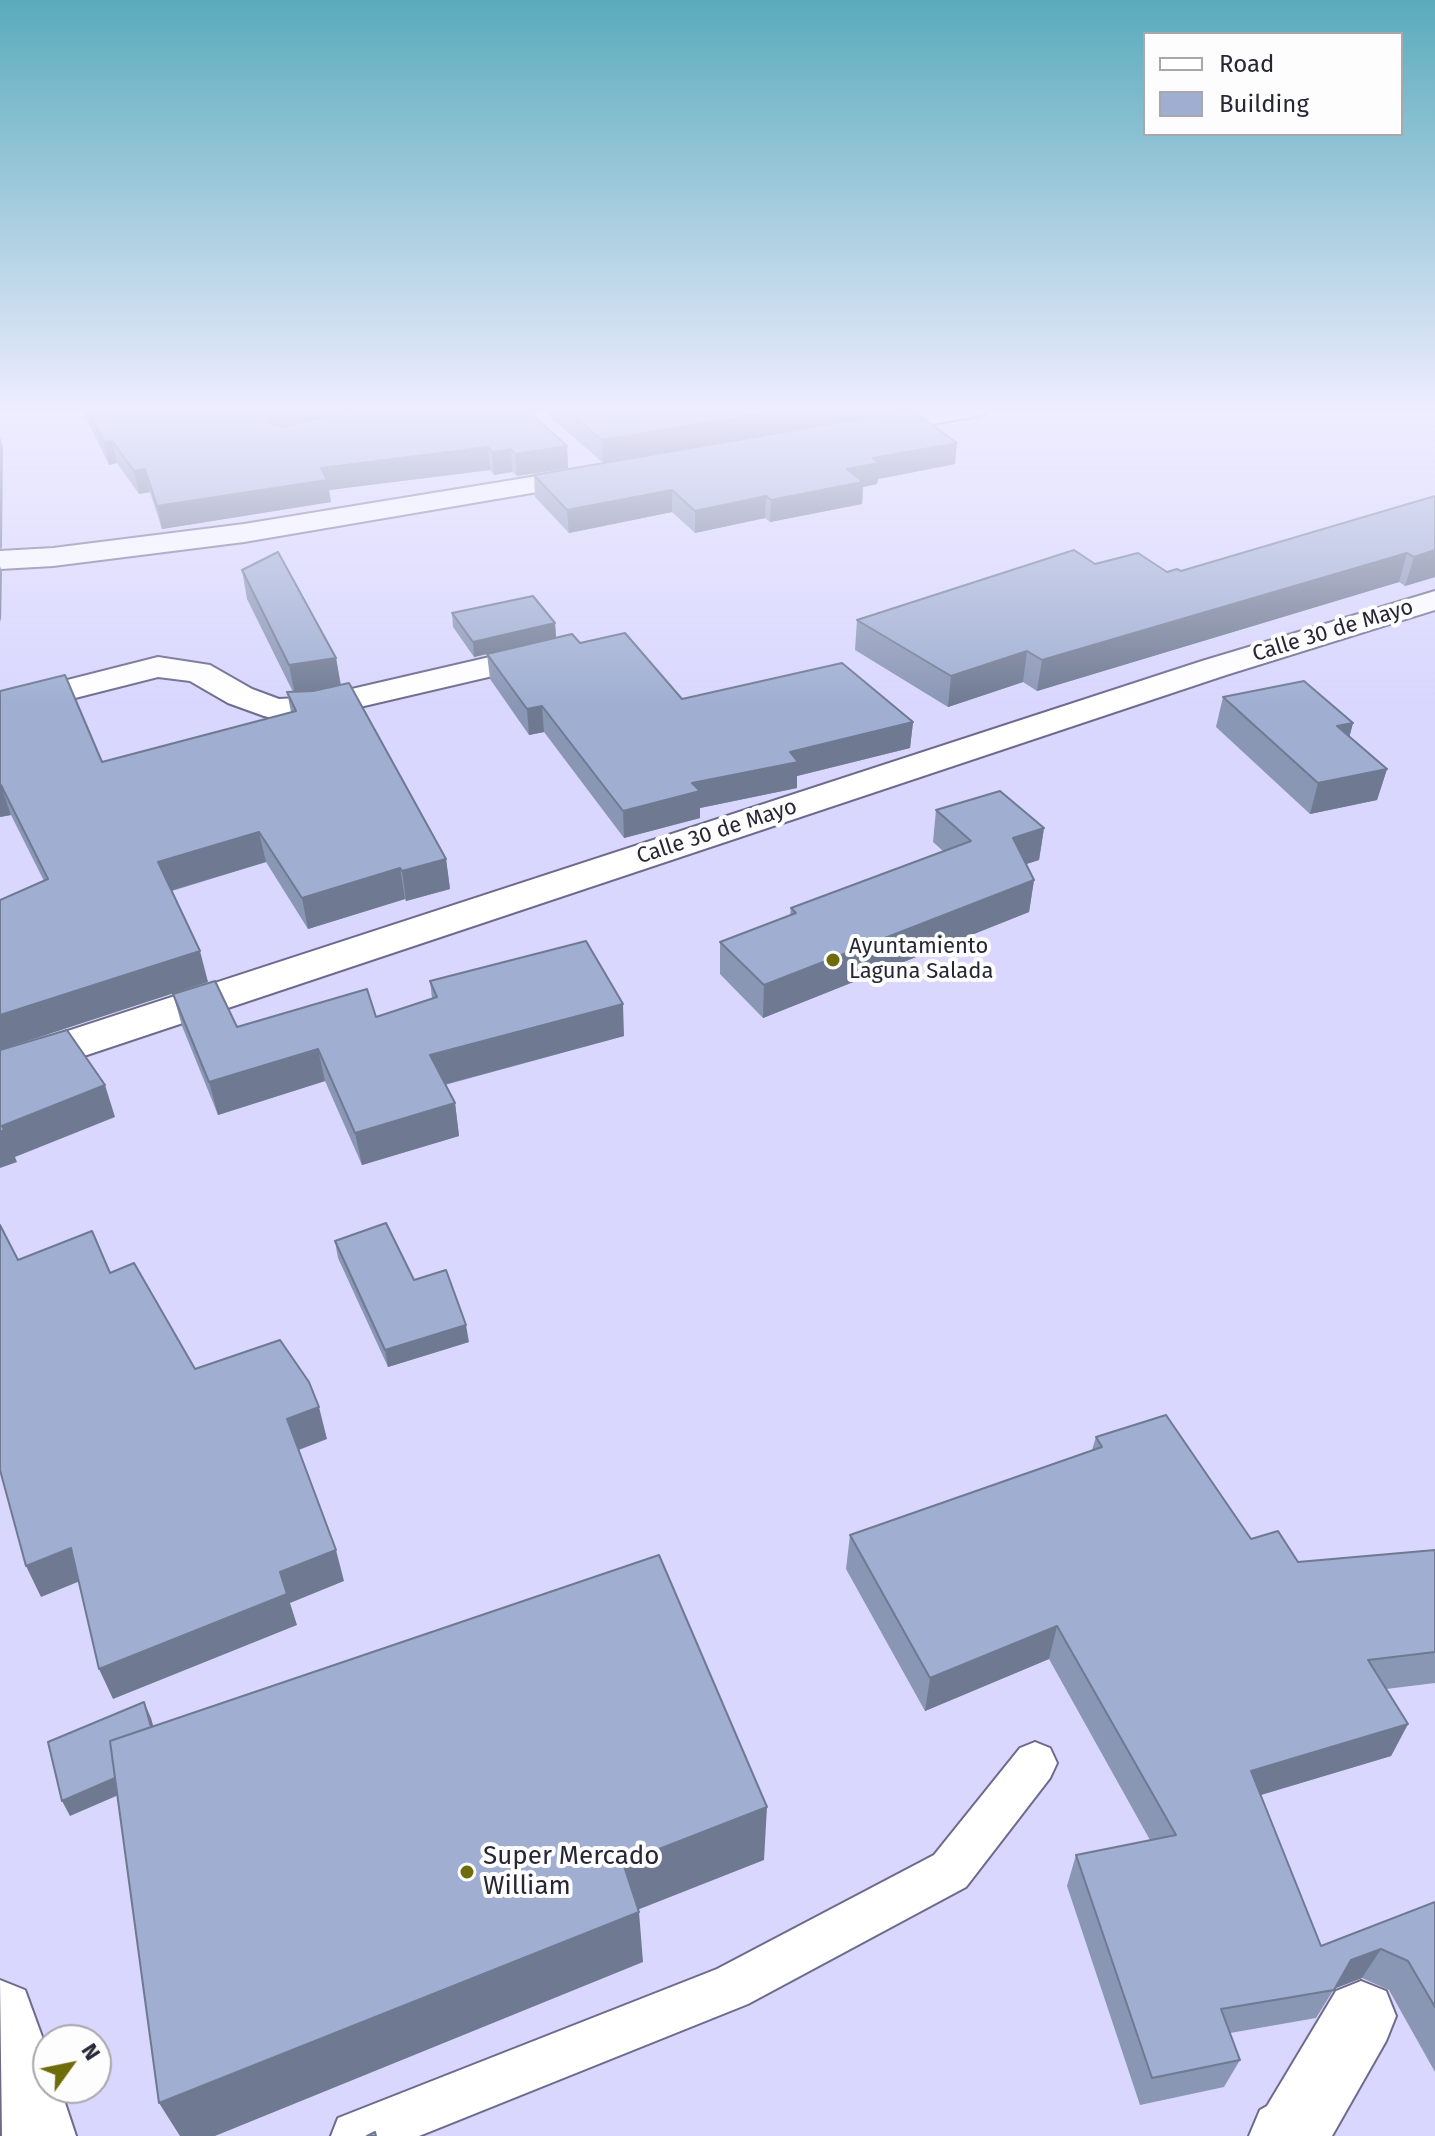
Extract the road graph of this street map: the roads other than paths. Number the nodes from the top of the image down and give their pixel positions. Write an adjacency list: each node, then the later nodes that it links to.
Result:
1 (395, 508): 2 (street)
2 (0, 560)
3 (1435, 600): 6 (street, Calle 30 de Mayo)
4 (580, 646): 5 (street)
5 (0, 707)
6 (0, 1069)
7 (1035, 1763): 11 (lane)
8 (0, 2015): 10 (street)
9 (1361, 2016): 12 (street)
10 (39, 2136)
11 (356, 2136)
12 (1286, 2136)

